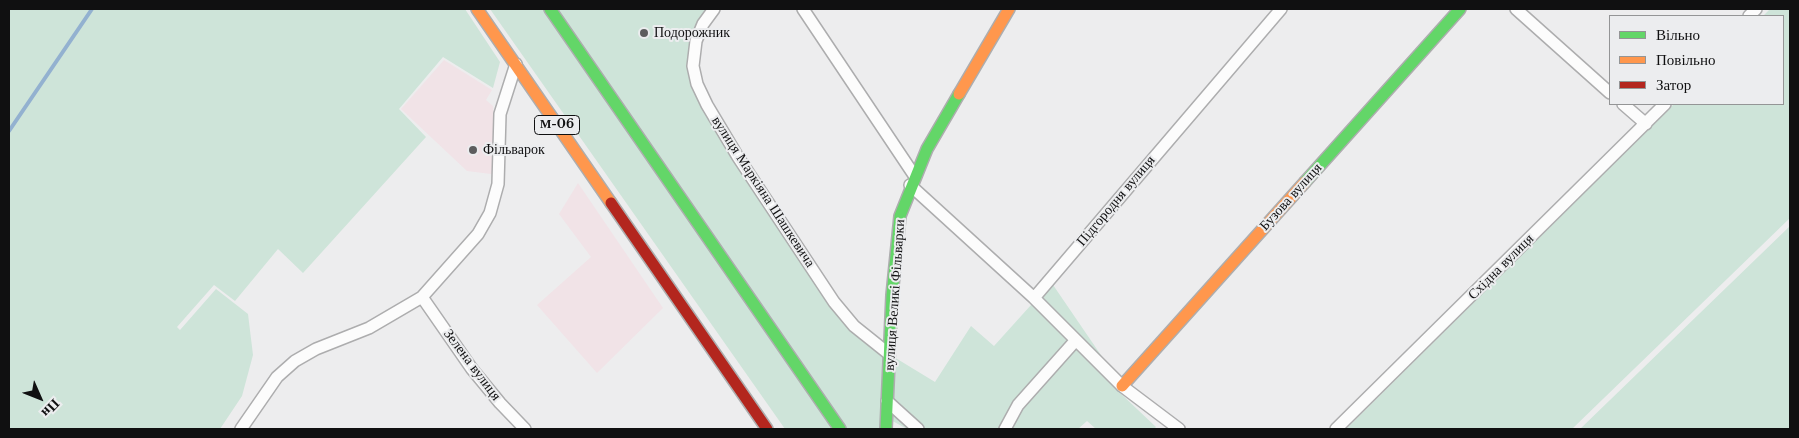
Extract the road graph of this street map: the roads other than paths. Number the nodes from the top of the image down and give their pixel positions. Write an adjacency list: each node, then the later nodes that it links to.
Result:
1 (477, 9): 9 (main road, М-06)
2 (550, 9): 24 (main road)
3 (714, 9): 18 (street, вулиця Маркіяна Шашкевича)
4 (803, 9): 14 (street)
5 (1009, 9): 14 (main road, вулиця Великі Фільварки)
6 (1281, 9): 16 (street, Підгородня вулиця)
7 (1460, 9): 19 (main road, Бузова вулиця)
8 (1516, 9): 10 (street)
9 (516, 64): 15 (street); 23 (main road, М-06)
10 (1609, 92)
11 (1624, 105): 13 (street)
12 (1664, 105): 13 (street, Східна вулиця)
13 (1646, 124): 29 (street, Східна вулиця)
14 (912, 180): 16 (street); 18 (main road, вулиця Великі Фільварки)
15 (422, 297): 21 (street); 22 (street, Зелена вулиця)
16 (1034, 298): 17 (street)
17 (1076, 340): 19 (street); 27 (street)
18 (889, 354): 20 (main road, вулиця Великі Фільварки)
19 (1122, 386): 28 (street)
20 (887, 401): 25 (main road, вулиця Великі Фільварки); 26 (street)
21 (240, 429)
22 (525, 429)
23 (767, 429)
24 (840, 429)
25 (886, 429)
26 (918, 429)
27 (1005, 429)
28 (1178, 429)
29 (1336, 429)

